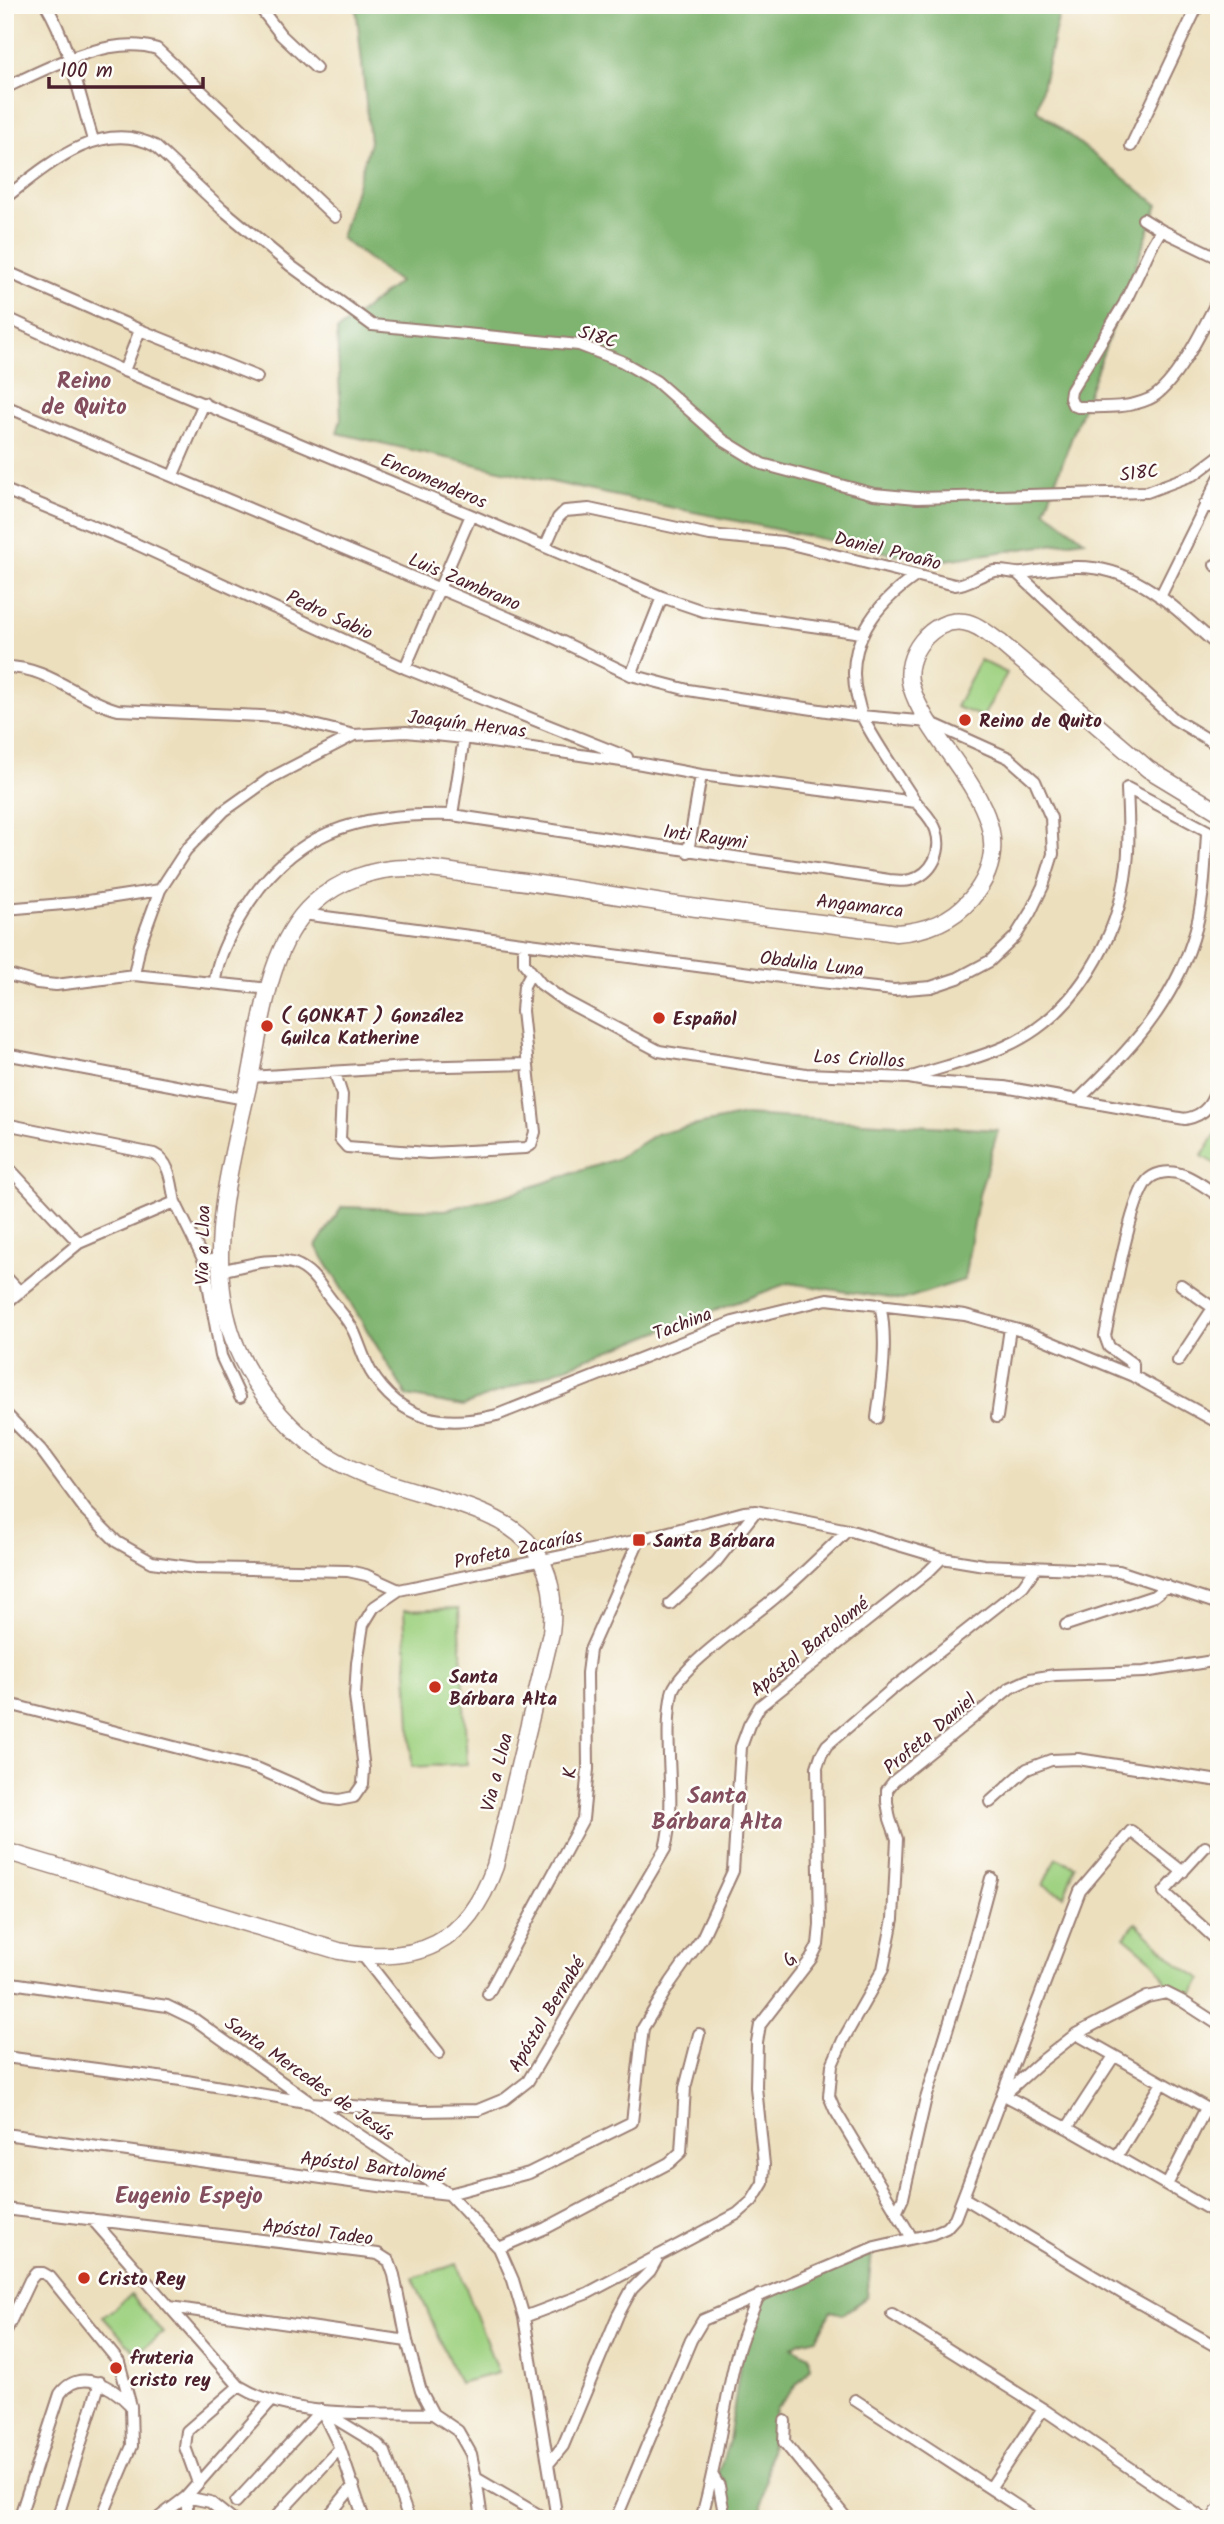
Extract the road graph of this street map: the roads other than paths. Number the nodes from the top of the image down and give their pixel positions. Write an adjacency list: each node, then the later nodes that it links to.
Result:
1 (46, 5): 4 (street)
2 (258, 5): 5 (street)
3 (1198, 5): 8 (street)
4 (68, 58): 6 (street); 7 (street); 10 (street)
5 (316, 68)
6 (5, 88)
7 (93, 140): 9 (street, S18C); 22 (street, S18C)
8 (1131, 146)
9 (5, 198)
10 (335, 217)
11 (1143, 219): 12 (street)
12 (1161, 230): 13 (street); 15 (street)
13 (1219, 257)
14 (5, 271): 17 (street)
15 (1219, 297)
16 (5, 317): 18 (street, Encomenderos)
17 (140, 330): 18 (street); 19 (street)
18 (124, 371): 20 (street, Encomenderos)
19 (257, 377)
20 (204, 403): 23 (street); 28 (street, Encomenderos)
21 (5, 405): 23 (street, Luis Zambrano)
22 (1219, 456)
23 (173, 474): 32 (street, Luis Zambrano)
24 (1219, 478): 26 (street)
25 (5, 490): 38 (street, Pedro Sabio)
26 (1205, 504): 27 (street); 34 (street)
27 (1219, 511)
28 (471, 515): 29 (street, Encomenderos); 32 (street)
29 (545, 547): 31 (street, Daniel Proaño); 33 (street, Encomenderos)
30 (1018, 574): 31 (street, Daniel Proaño); 34 (street, Daniel Proaño); 44 (street)
31 (916, 576): 35 (street, Inti Raymi)
32 (440, 590): 38 (street); 39 (street, Luis Zambrano)
33 (662, 597): 35 (street, Encomenderos); 39 (street)
34 (1160, 597): 36 (street, Daniel Proaño)
35 (862, 633): 40 (street, Inti Raymi)
36 (1219, 646)
37 (5, 667): 42 (street)
38 (405, 668): 45 (street, Pedro Sabio)
39 (631, 675): 40 (street, Luis Zambrano)
40 (862, 716): 41 (street, Luis Zambrano); 47 (street, Inti Raymi)
41 (929, 722): 48 (street, Angamarca); 55 (street, Angamarca); 56 (street, Obdulia Luna)
42 (355, 735): 43 (street, Joaquín Hervas); 53 (street, Joaquín Hervas)
43 (464, 738): 45 (street, Joaquín Hervas); 49 (street)
44 (1219, 746)
45 (642, 764): 46 (street, Joaquín Hervas)
46 (701, 775): 47 (street, Joaquín Hervas); 52 (street)
47 (916, 802): 52 (street, Inti Raymi)
48 (1219, 812)
49 (452, 815): 52 (street, Inti Raymi); 60 (street, Inti Raymi)
50 (1208, 832): 51 (street); 66 (street); 69 (street)
51 (1219, 837)
52 (688, 852)
53 (160, 890): 54 (street); 59 (street, Joaquín Hervas)
54 (5, 909)
55 (303, 914): 56 (street, Obdulia Luna); 61 (street, Angamarca)
56 (524, 944): 57 (street)
57 (531, 973): 63 (street); 66 (street, Los Criollos)
58 (5, 974): 59 (street)
59 (134, 975): 60 (street)
60 (215, 983): 61 (street)
61 (270, 989): 65 (street, Via a Lloa)
62 (5, 1054): 68 (street)
63 (527, 1064): 64 (street); 64 (street)
64 (335, 1073): 65 (street)
65 (250, 1077): 68 (street, Via a Lloa)
66 (909, 1078): 69 (street, Los Criollos)
67 (1219, 1083): 69 (street, Los Criollos)
68 (246, 1099): 75 (street, Via a Lloa)
69 (1079, 1099)
70 (5, 1124): 73 (street)
71 (5, 1164): 74 (street)
72 (1219, 1196): 84 (street)
73 (175, 1202): 74 (street); 75 (street)
74 (79, 1243): 78 (street)
75 (214, 1264): 80 (street, Tachina); 85 (street); 94 (street, Via a Lloa)
76 (5, 1276): 78 (street)
77 (1181, 1285): 81 (street)
78 (20, 1292): 79 (street)
79 (5, 1304)
80 (880, 1304): 82 (street, Tachina); 88 (street)
81 (1217, 1306): 83 (street)
82 (1010, 1328): 84 (street, Tachina); 87 (street)
83 (1178, 1362)
84 (1133, 1376): 89 (street, Tachina)
85 (240, 1397)
86 (5, 1413): 97 (street)
87 (998, 1417)
88 (877, 1418)
89 (1219, 1423)
90 (756, 1511): 91 (street, Profeta Zacarías); 92 (street, Profeta Zacarías); 98 (street)
91 (848, 1530): 93 (street, Profeta Zacarías); 121 (street, Apóstol Bernabé)
92 (639, 1540): 94 (street, Profeta Zacarías); 112 (street, K)
93 (942, 1558): 95 (street, Profeta Zacarías); 128 (street, Apóstol Bartolomé)
94 (544, 1562): 97 (street, Profeta Zacarías); 110 (street, Via a Lloa)
95 (1035, 1569): 96 (street, Profeta Zacarías); 136 (street, G)
96 (1167, 1586): 99 (street, Profeta Zacarías); 100 (street)
97 (399, 1590): 102 (street, Profeta Zacarías)
98 (670, 1604)
99 (1219, 1604)
100 (1066, 1625)
101 (1219, 1660): 131 (street, Profeta Daniel)
102 (5, 1703)
103 (1219, 1781): 104 (street)
104 (990, 1802)
105 (1205, 1847): 107 (street)
106 (5, 1851): 110 (street, Via a Lloa)
107 (1183, 1872): 109 (street); 120 (street)
108 (991, 1878): 131 (street)
109 (1219, 1942)
110 (363, 1956): 116 (street)
111 (5, 1982): 121 (street, Santa Mercedes de Jesús)
112 (488, 1994)
113 (1219, 2025): 115 (street)
114 (699, 2034): 135 (street)
115 (1076, 2034): 117 (street); 120 (street)
116 (439, 2053)
117 (1114, 2056): 119 (street); 124 (street)
118 (5, 2057): 121 (street, Apóstol Bernabé)
119 (1162, 2083): 122 (street); 126 (street)
120 (1004, 2095): 124 (street); 129 (street)
121 (311, 2103): 128 (street, Santa Mercedes de Jesús)
122 (1206, 2108): 123 (street); 127 (street)
123 (1219, 2115)
124 (1067, 2128): 126 (street)
125 (5, 2134): 128 (street, Apóstol Bartolomé)
126 (1117, 2157): 127 (street)
127 (1167, 2185): 132 (street)
128 (449, 2194): 135 (street, Santa Mercedes de Jesús)
129 (964, 2198): 134 (street); 143 (street)
130 (5, 2209): 133 (street, Apóstol Tadeo)
131 (897, 2211): 134 (street, Profeta Daniel)
132 (1219, 2215)
133 (92, 2219): 138 (street); 142 (street, Apóstol Tadeo)
134 (912, 2238): 137 (street)
135 (499, 2248): 140 (street, Santa Mercedes de Jesús)
136 (659, 2255): 140 (street, G); 154 (street)
137 (759, 2295): 155 (street); 176 (street)
138 (170, 2308): 142 (street); 145 (street)
139 (892, 2314): 149 (street)
140 (524, 2317): 154 (street, Santa Mercedes de Jesús)
141 (5, 2333): 148 (street)
142 (407, 2341): 151 (street, Apóstol Tadeo)
143 (1219, 2348)
144 (100, 2382): 148 (street); 163 (street); 164 (street)
145 (239, 2386): 147 (street); 157 (street)
146 (855, 2400): 159 (street)
147 (270, 2402): 150 (street); 157 (street)
148 (131, 2406): 165 (street)
149 (1043, 2409): 159 (street); 181 (street)
150 (321, 2410): 151 (street); 153 (street); 161 (street); 172 (street)
151 (433, 2414): 156 (street, Apóstol Tadeo)
152 (785, 2421): 179 (street)
153 (340, 2448): 158 (street); 169 (street)
154 (549, 2463): 175 (street, Santa Mercedes de Jesús)
155 (713, 2476): 177 (street); 178 (street)
156 (476, 2478): 173 (street, Apóstol Tadeo); 174 (street)
157 (198, 2483): 160 (street)
158 (354, 2485): 170 (street); 171 (street)
159 (991, 2487): 180 (street)
160 (186, 2497): 166 (street); 167 (street); 168 (street)
161 (236, 2502)
162 (1219, 2513): 182 (street)
163 (19, 2519)
164 (57, 2519)
165 (101, 2519)
166 (157, 2519)
167 (188, 2519)
168 (231, 2519)
169 (274, 2519)
170 (326, 2519)
171 (364, 2519)
172 (409, 2519)
173 (482, 2519)
174 (546, 2519)
175 (557, 2519)
176 (616, 2519)
177 (701, 2519)
178 (725, 2519)
179 (847, 2519)
180 (1037, 2519)
181 (1205, 2519)
182 (1215, 2519)

